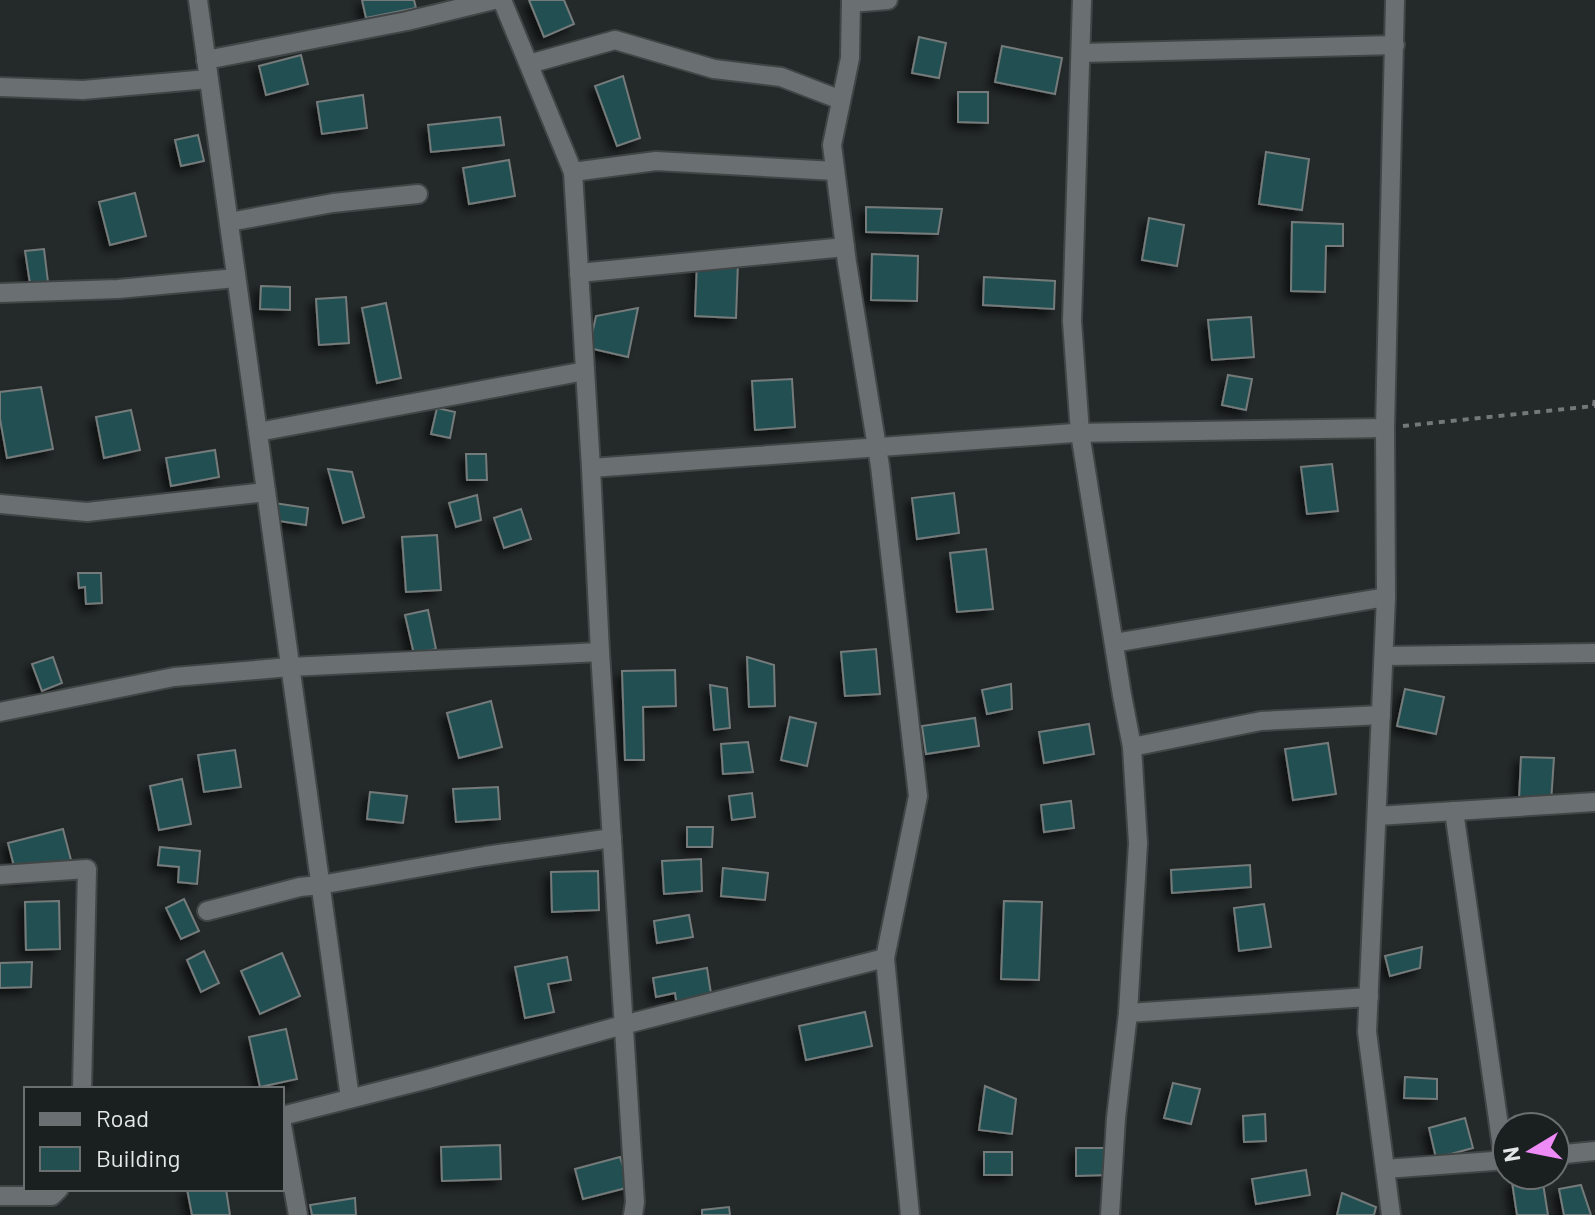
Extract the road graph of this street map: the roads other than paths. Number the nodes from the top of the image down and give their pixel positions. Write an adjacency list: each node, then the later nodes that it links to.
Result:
1 (198, 0): 10 (street)
2 (494, 0): 10 (street)
3 (502, 0): 11 (street)
4 (888, 0): 7 (street)
5 (1082, 0): 9 (street)
6 (1395, 0): 8 (street)
7 (851, 2): 14 (street)
8 (1395, 45): 9 (street); 24 (street)
9 (1081, 53): 26 (street)
10 (206, 60): 12 (street)
11 (529, 64): 14 (street); 16 (street)
12 (208, 79): 13 (street); 18 (street)
13 (0, 87)
14 (841, 100): 15 (street)
15 (835, 171): 16 (street); 19 (street)
16 (573, 172): 20 (street)
17 (418, 194): 18 (street)
18 (229, 222): 21 (street)
19 (845, 247): 20 (street); 27 (street)
20 (579, 273): 23 (street)
21 (236, 278): 22 (street); 25 (street)
22 (0, 293)
23 (585, 371): 25 (street); 28 (street)
24 (1385, 428): 26 (street); 31 (street)
25 (258, 432): 29 (street)
26 (1080, 433): 27 (street); 32 (street)
27 (877, 447): 28 (street); 47 (street)
28 (591, 468): 33 (street)
29 (266, 492): 30 (street); 36 (street)
30 (0, 504)
31 (1386, 597): 32 (street); 35 (street)
32 (1114, 643): 39 (street)
33 (600, 652): 36 (street); 43 (street)
34 (1595, 653): 35 (street)
35 (1384, 656): 38 (street)
36 (290, 667): 37 (street); 45 (street)
37 (0, 712)
38 (1381, 715): 39 (street); 42 (street)
39 (1132, 747): 49 (street)
40 (1595, 802): 41 (street)
41 (1454, 811): 42 (street); 53 (street)
42 (1377, 816): 48 (street)
43 (612, 838): 45 (street); 50 (street)
44 (0, 875): 51 (street)
45 (320, 885): 46 (street); 52 (street)
46 (207, 911)
47 (885, 958): 50 (street); 65 (street)
48 (1369, 997): 49 (street); 59 (street)
49 (1128, 1013): 66 (street)
50 (623, 1025): 52 (street); 64 (street)
51 (82, 1087)
52 (350, 1098): 54 (street)
53 (1499, 1111)
54 (284, 1115)
55 (284, 1136): 63 (street)
56 (1595, 1151): 57 (street)
57 (1571, 1153)
58 (1491, 1162): 59 (street)
59 (1385, 1169): 67 (street)
60 (56, 1192): 61 (street); 62 (street)
61 (0, 1196)
62 (48, 1215)
63 (298, 1215)
64 (633, 1215)
65 (910, 1215)
66 (1110, 1215)
67 (1391, 1215)

